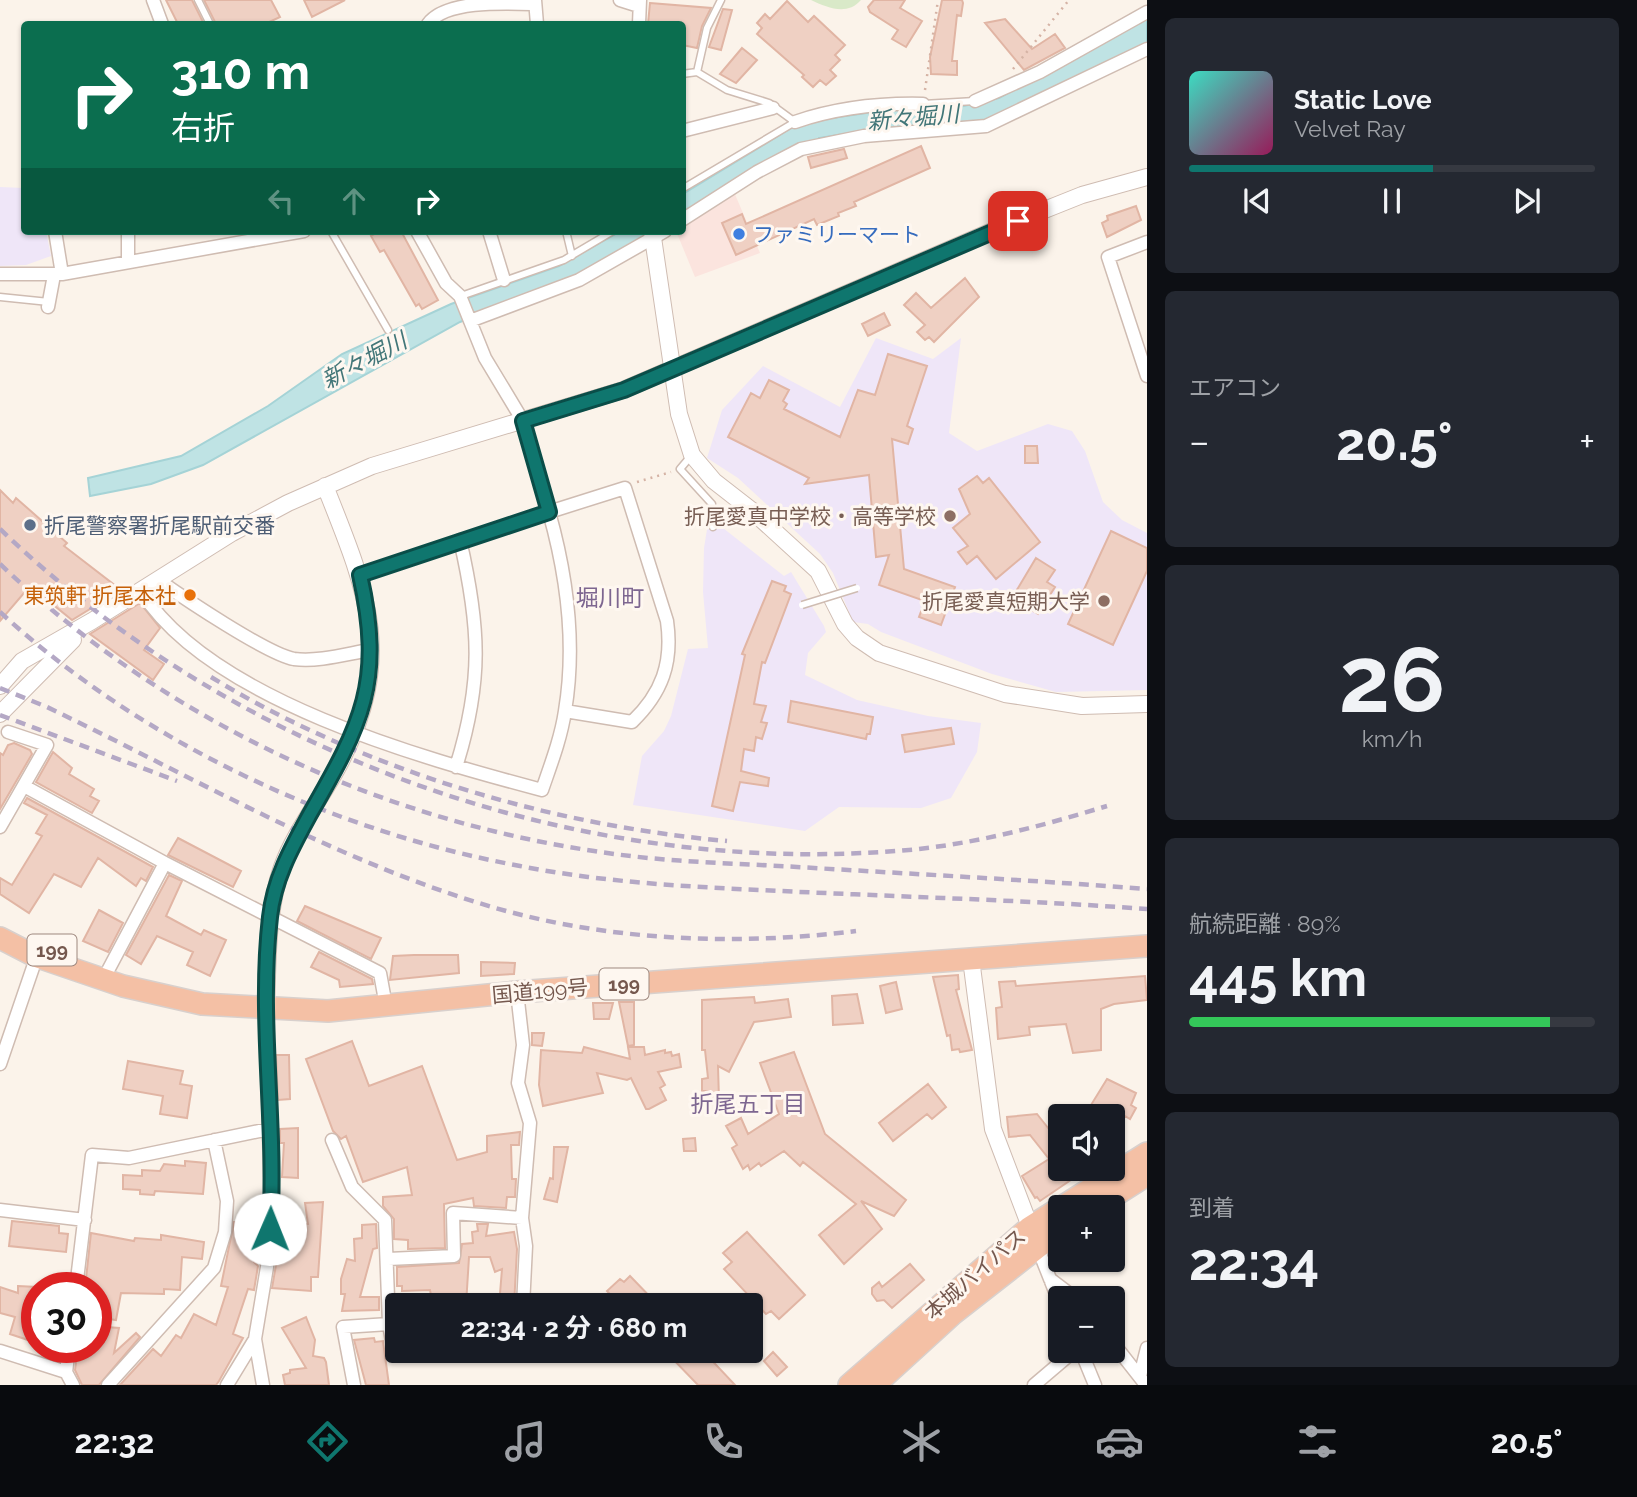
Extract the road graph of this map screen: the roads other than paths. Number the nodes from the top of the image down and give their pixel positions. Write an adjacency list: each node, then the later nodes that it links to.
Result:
1 (153, 0): 8 (street)
2 (198, 0): 9 (lane)
3 (620, 0): 6 (street)
4 (721, 0): 14 (lane)
5 (535, 2): 10 (street); 11 (street)
6 (640, 3): 12 (street)
7 (1147, 12): 16 (street)
8 (162, 21)
9 (208, 21)
10 (430, 21)
11 (537, 21)
12 (639, 21)
13 (1147, 49): 21 (street)
14 (697, 72): 15 (lane); 18 (lane)
15 (686, 73)
16 (975, 101): 17 (lane)
17 (923, 104): 19 (street); 21 (lane)
18 (773, 108): 19 (lane); 20 (street)
19 (795, 121): 23 (lane)
20 (686, 130)
21 (922, 132): 24 (street)
22 (1147, 177): 46 (street)
23 (686, 187)
24 (686, 217)
25 (55, 235): 39 (street)
26 (128, 235): 37 (street)
27 (281, 235): 37 (street)
28 (333, 235): 45 (lane)
29 (419, 235): 42 (street)
30 (490, 235): 40 (street)
31 (567, 235): 36 (lane)
32 (606, 235): 36 (lane)
33 (654, 235): 44 (street)
34 (656, 235): 46 (street)
35 (1147, 242): 47 (street)
36 (572, 256): 40 (lane)
37 (128, 262): 39 (street)
38 (0, 274): 39 (street)
39 (58, 275): 43 (street)
40 (504, 281): 42 (lane)
41 (0, 297): 43 (lane)
42 (461, 298): 44 (street)
43 (48, 304)
44 (469, 320): 48 (street)
45 (388, 330)
46 (673, 369): 48 (street); 49 (street)
47 (1147, 376)
48 (523, 421): 50 (street); 51 (street)
49 (692, 455): 52 (lane); 62 (street)
50 (326, 486): 54 (street); 55 (street)
51 (549, 512): 53 (street); 63 (street); 63 (street)
52 (713, 527)
53 (460, 540): 54 (street); 67 (street)
54 (360, 575): 60 (street)
55 (158, 580): 57 (street); 60 (street)
56 (857, 588): 58 (lane, bridge)
57 (141, 591): 59 (street); 66 (street)
58 (802, 605)
59 (92, 621): 61 (street); 64 (street)
60 (370, 650): 66 (street)
61 (0, 686)
62 (1147, 704)
63 (565, 711): 67 (street)
64 (0, 714)
65 (8, 732): 68 (street)
66 (355, 734): 67 (street); 71 (street)
67 (456, 767)
68 (24, 786): 69 (street); 70 (street)
69 (0, 827)
70 (165, 863): 71 (street); 77 (street)
71 (270, 915): 79 (street); 80 (street)
72 (0, 922): 75 (highway, 国道199号 / 199)
73 (0, 938): 75 (highway, 国道199号 / 199)
74 (1147, 946): 76 (highway, 国道199号 / 199)
75 (38, 950): 77 (highway, 国道199号 / 199); 81 (street)
76 (971, 959): 78 (highway, 国道199号 / 199); 92 (street)
77 (104, 978): 80 (highway, 国道199号 / 199)
78 (517, 992): 79 (highway, 国道199号 / 199); 89 (street)
79 (386, 1006): 80 (highway, 国道199号 / 199)
80 (266, 1010): 82 (street)
81 (0, 1064)
82 (269, 1129): 83 (street); 101 (street)
83 (214, 1140): 90 (street); 111 (street)
84 (332, 1140): 93 (street)
85 (1147, 1153): 92 (highway, 本城バイパス)
86 (1147, 1175): 87 (highway)
87 (1115, 1195)
88 (0, 1210): 90 (street)
89 (522, 1218): 93 (street); 99 (street)
90 (85, 1220): 94 (street)
91 (1048, 1233): 92 (highway, 本城バイパス)
92 (1033, 1236): 95 (street); 115 (highway, 本城バイパス); 116 (highway, 本城バイパス)
93 (388, 1259): 98 (street)
94 (78, 1272)
95 (1049, 1279): 96 (street); 97 (street)
96 (1052, 1286)
97 (1059, 1286)
98 (389, 1293)
99 (524, 1293)
100 (385, 1324): 114 (street)
101 (255, 1339): 112 (street); 113 (street)
102 (1147, 1348): 109 (street)
103 (0, 1351): 108 (street)
104 (1125, 1358): 109 (street)
105 (67, 1363): 108 (street)
106 (1060, 1363): 117 (street)
107 (1086, 1363): 118 (street)
108 (66, 1372): 110 (street)
109 (1143, 1380)
110 (73, 1385)
111 (108, 1385)
112 (227, 1385)
113 (263, 1385)
114 (354, 1385)
115 (849, 1385)
116 (874, 1385)
117 (1034, 1385)
118 (1095, 1385)

